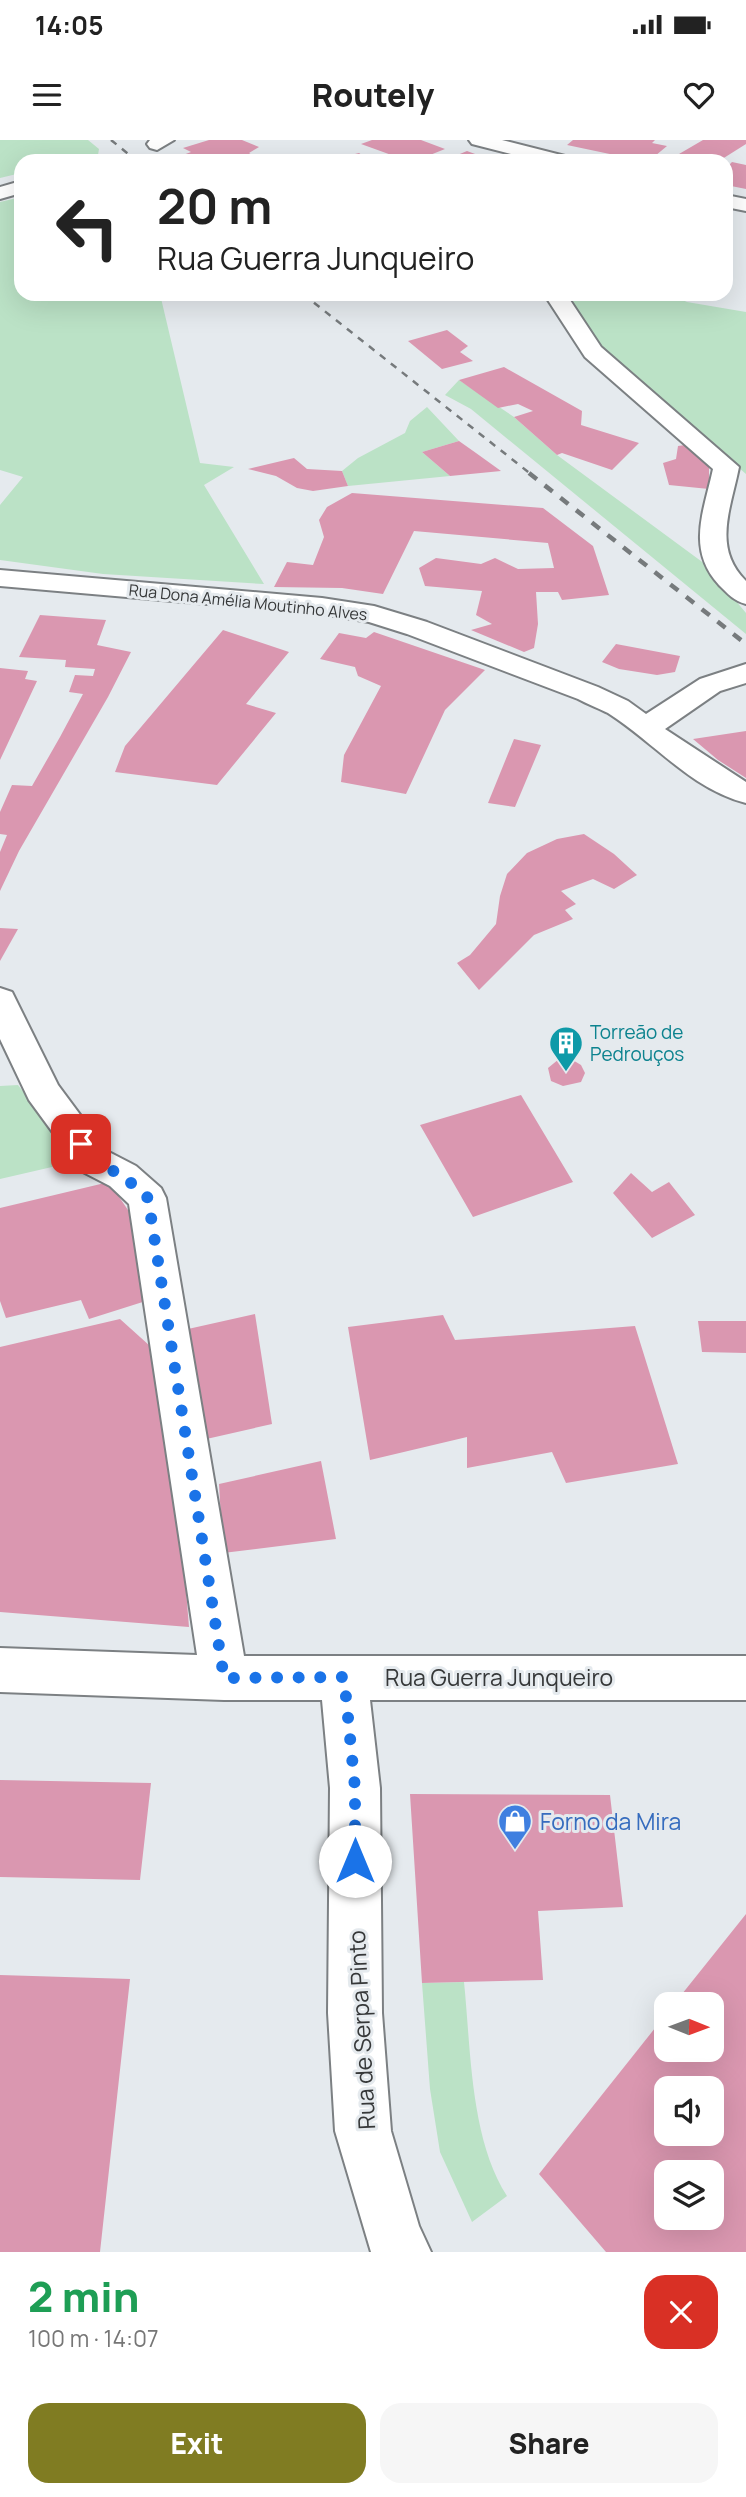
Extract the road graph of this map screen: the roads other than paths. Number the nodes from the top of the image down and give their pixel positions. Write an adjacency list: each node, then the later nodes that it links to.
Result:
1 (479, 140): 2 (street)
2 (534, 154)
3 (560, 301): 5 (street)
4 (0, 578): 7 (street, Rua Dona Amélia Moutinho Alves)
5 (746, 596)
6 (746, 673): 7 (street)
7 (646, 728): 8 (street, Rua Dona Amélia Moutinho Alves)
8 (746, 793)
9 (0, 1000): 12 (street)
10 (0, 1670): 12 (street, Rua Guerra Junqueiro)
11 (344, 1677): 12 (street, Rua Guerra Junqueiro); 13 (street, Rua Guerra Junqueiro); 14 (street, Rua de Serpa Pinto)
12 (224, 1678)
13 (746, 1678)
14 (402, 2252)

